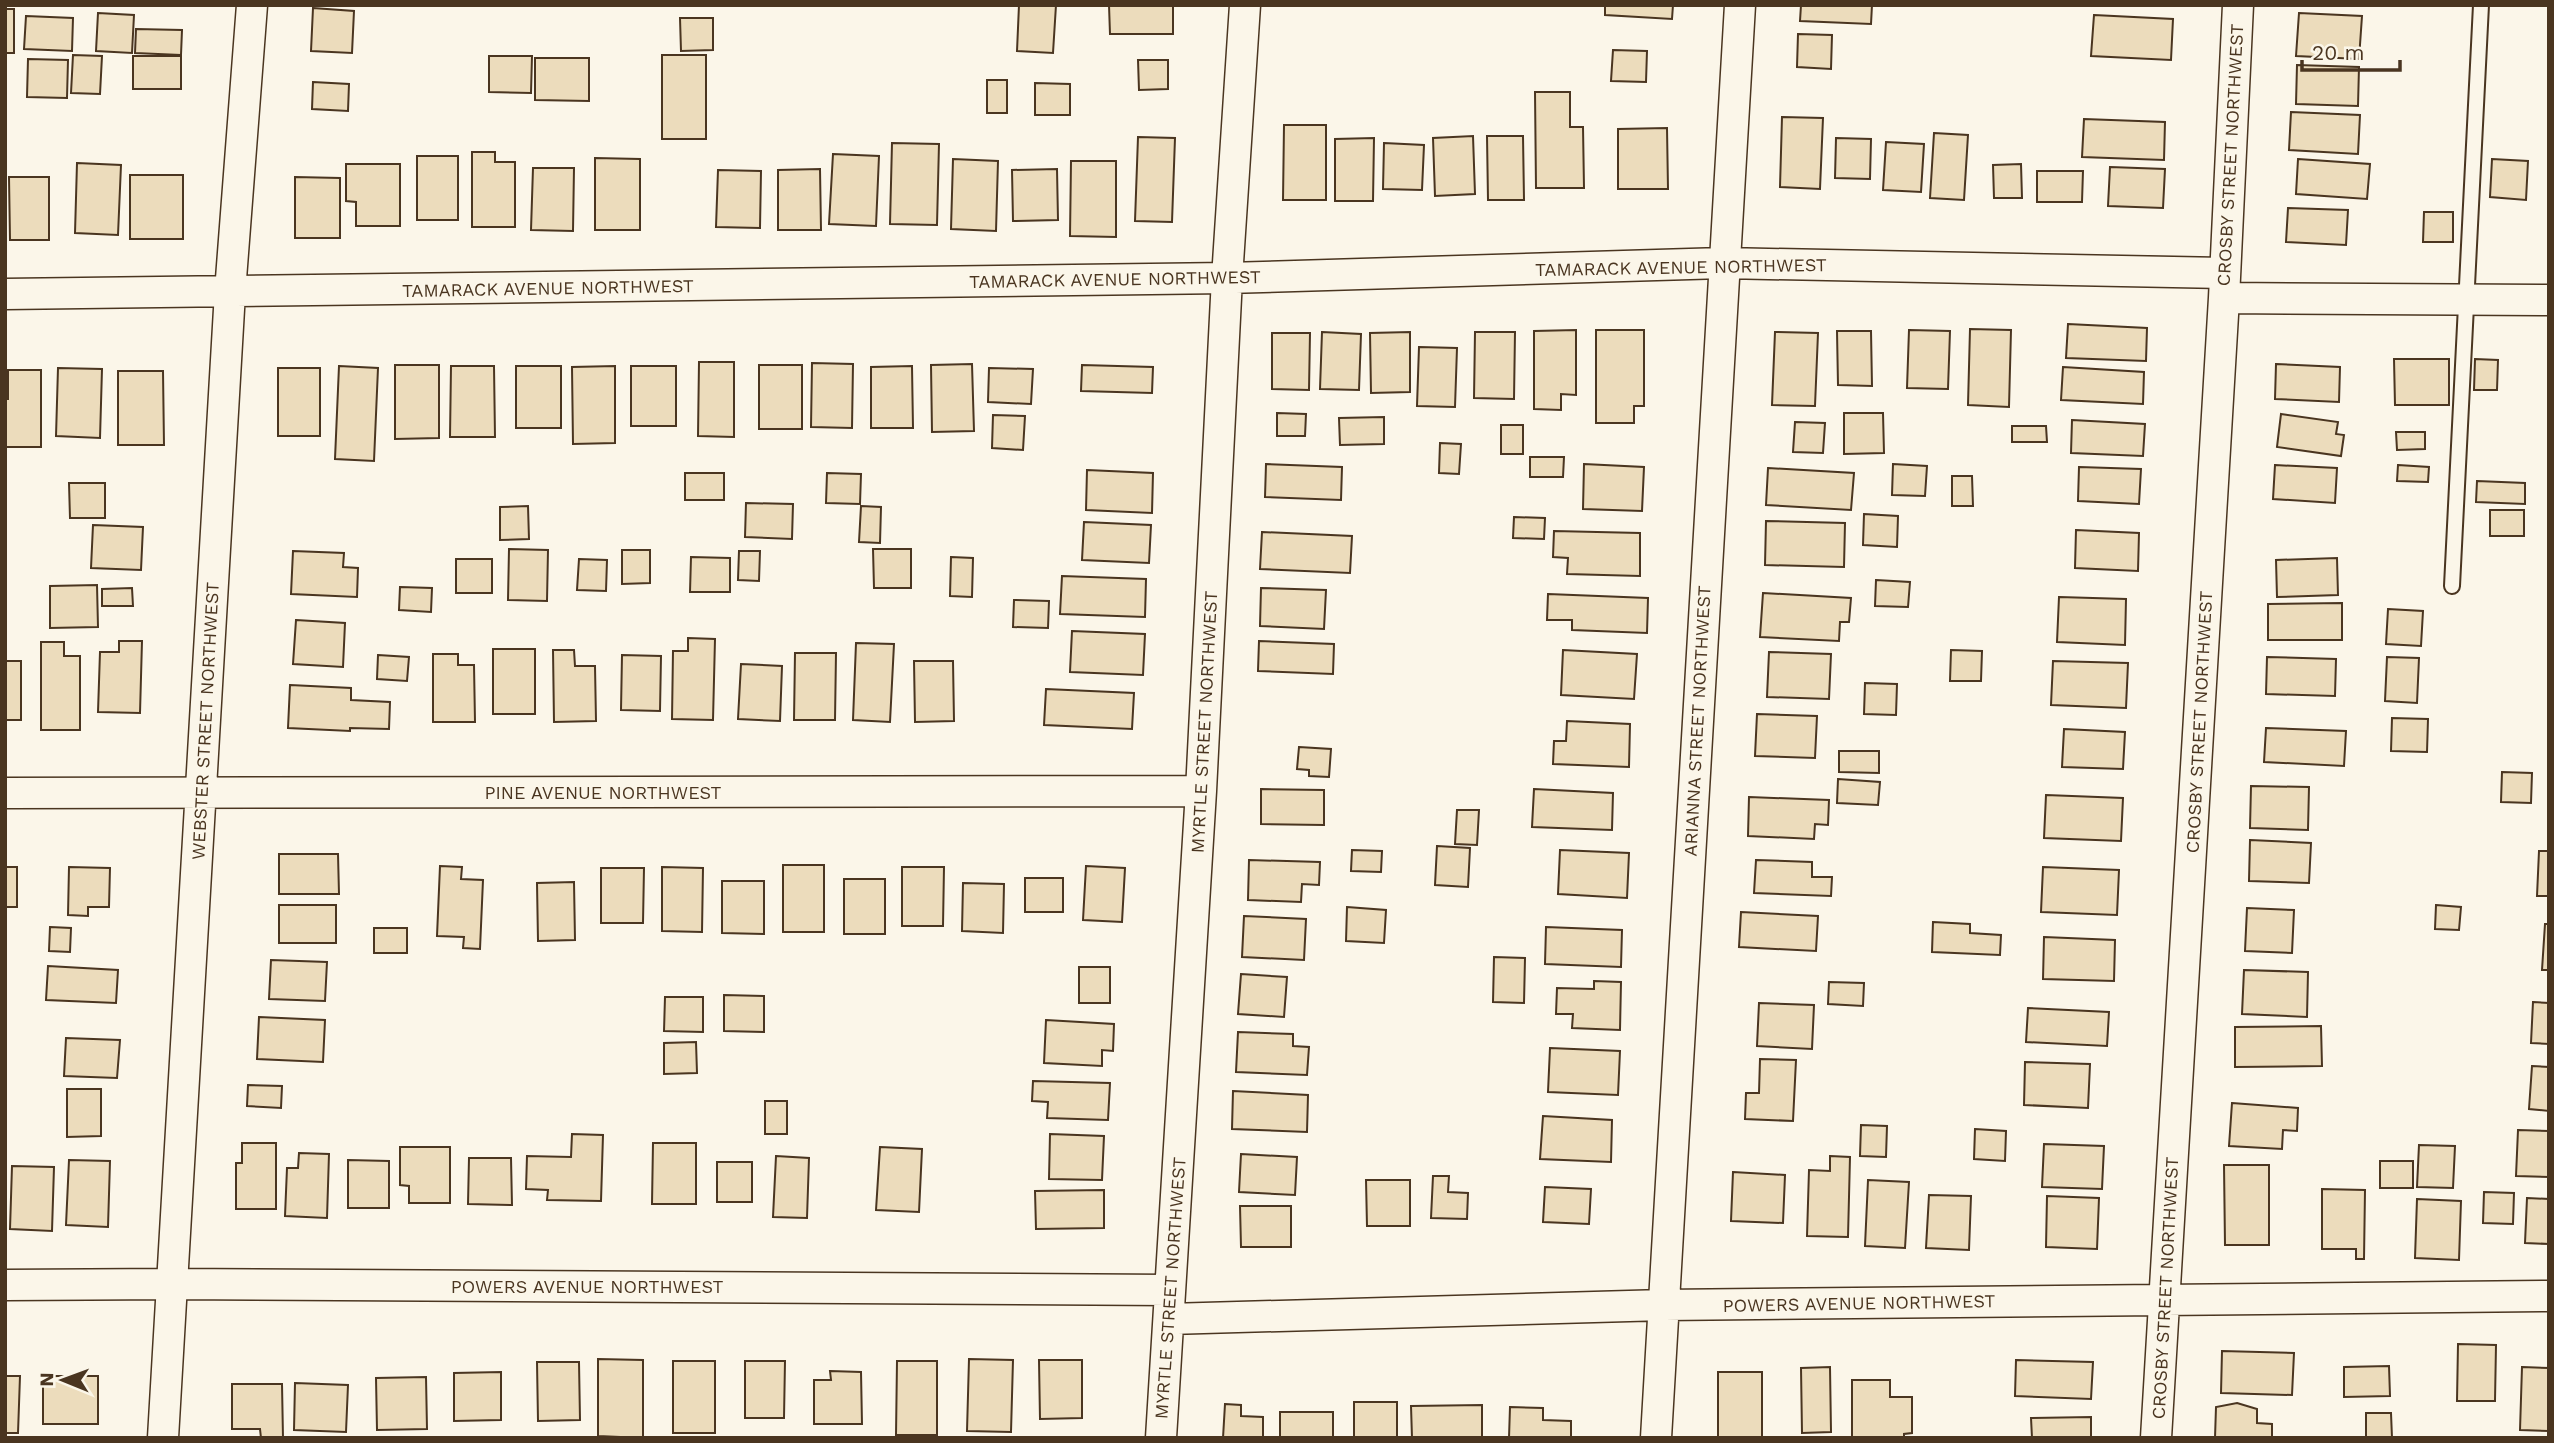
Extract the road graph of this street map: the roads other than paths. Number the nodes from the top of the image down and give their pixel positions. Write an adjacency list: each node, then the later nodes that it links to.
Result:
1 (252, 5): 9 (street, WEBSTER STREET NORTHWEST)
2 (1245, 5): 7 (street, MYRTLE STREET NORTHWEST)
3 (1740, 5): 6 (street, ARIANNA STREET NORTHWEST)
4 (2238, 5): 8 (street, CROSBY STREET NORTHWEST)
5 (2481, 5): 11 (lane)
6 (1723, 263): 7 (street, TAMARACK AVENUE NORTHWEST); 8 (street, TAMARACK AVENUE NORTHWEST); 22 (street, ARIANNA STREET NORTHWEST)
7 (1227, 278): 9 (street, TAMARACK AVENUE NORTHWEST); 14 (street, MYRTLE STREET NORTHWEST)
8 (2224, 286): 11 (street, TAMARACK AVENUE NORTHWEST); 20 (street, CROSBY STREET NORTHWEST)
9 (230, 292): 10 (street, TAMARACK AVENUE NORTHWEST); 16 (street, WEBSTER STREET NORTHWEST)
10 (5, 294)
11 (2467, 299): 12 (street, TAMARACK AVENUE NORTHWEST); 13 (lane)
12 (2549, 300)
13 (2452, 586)
14 (1201, 791): 16 (street, PINE AVENUE NORTHWEST); 21 (street, MYRTLE STREET NORTHWEST)
15 (5, 793): 16 (street, PINE AVENUE NORTHWEST)
16 (201, 793): 17 (street, WEBSTER STREET NORTHWEST)
17 (172, 1284): 18 (street, POWERS AVENUE NORTHWEST); 21 (street, POWERS AVENUE NORTHWEST); 23 (street, WEBSTER STREET NORTHWEST)
18 (5, 1285)
19 (2549, 1296): 20 (street, POWERS AVENUE NORTHWEST)
20 (2165, 1300): 22 (street, POWERS AVENUE NORTHWEST); 26 (street, CROSBY STREET NORTHWEST)
21 (1169, 1304): 22 (street, POWERS AVENUE NORTHWEST); 24 (street, MYRTLE STREET NORTHWEST)
22 (1664, 1305): 25 (street, ARIANNA STREET NORTHWEST)
23 (163, 1438)
24 (1161, 1438)
25 (1656, 1438)
26 (2157, 1438)

